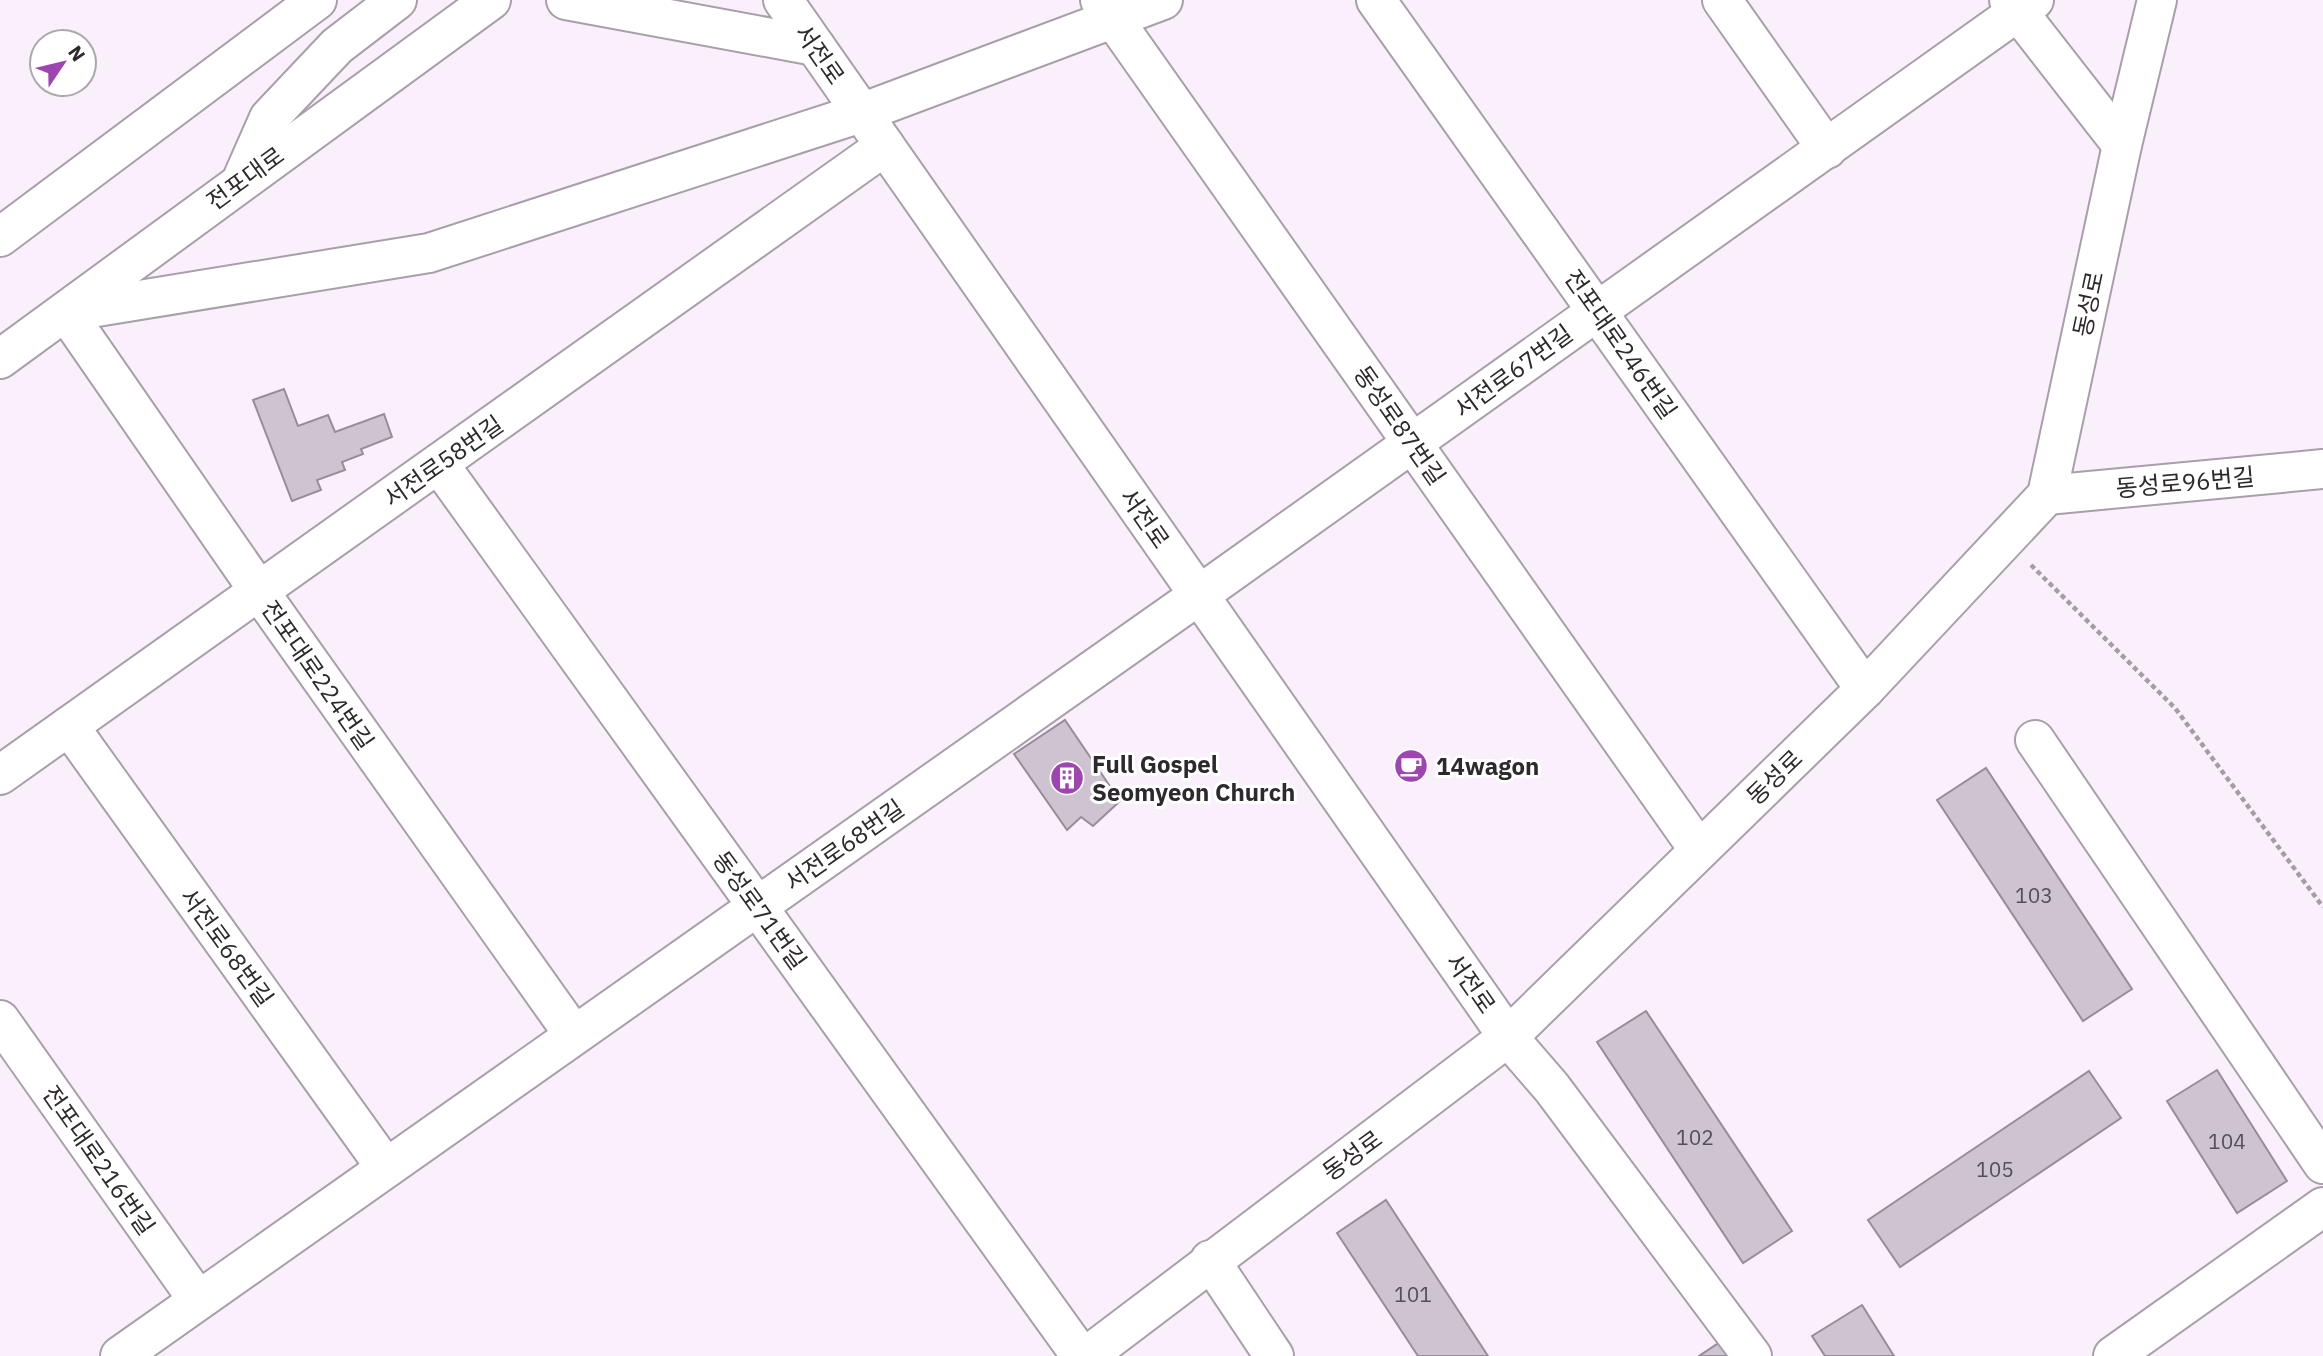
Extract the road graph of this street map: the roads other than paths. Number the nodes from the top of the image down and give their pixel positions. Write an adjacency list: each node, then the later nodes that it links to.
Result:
1 (317, 0): 18 (street)
2 (397, 0): 17 (street)
3 (491, 0): 17 (street, 전포대로)
4 (566, 0): 12 (street)
5 (782, 0): 12 (street, 서전로)
6 (1163, 0): 11 (street)
7 (1376, 0): 19 (street, 전포대로246번길)
8 (1722, 0): 16 (street)
9 (2157, 0): 14 (street, 동성로)
10 (2021, 4): 14 (street); 16 (street, 서전로67번길)
11 (1103, 6): 13 (street); 22 (street, 동성로87번길)
12 (815, 46): 13 (street, 서전로)
13 (861, 113): 15 (street, 서전로); 20 (street)
14 (2122, 145): 25 (street, 동성로)
15 (885, 146): 23 (street, 서전로58번길); 27 (street, 서전로)
16 (1827, 149): 19 (street, 서전로67번길)
17 (242, 179): 20 (street, 전포대로)
18 (5, 224)
19 (1598, 311): 22 (street, 서전로67번길); 28 (street, 전포대로246번길)
20 (66, 312): 21 (street, 전포대로); 26 (street, 전포대로224번길)
21 (0, 359)
22 (1412, 443): 27 (street, 서전로67번길); 32 (street, 동성로87번길)
23 (439, 464): 26 (street, 서전로58번길); 33 (street, 동성로71번길)
24 (2323, 469): 25 (street, 동성로96번길)
25 (2047, 495): 28 (street, 동성로)
26 (259, 591): 29 (street, 서전로58번길); 35 (street, 전포대로224번길)
27 (1199, 595): 33 (street, 서전로68번길); 36 (street, 서전로)
28 (1865, 689): 32 (street, 동성로)
29 (69, 726): 31 (street, 서전로58번길); 38 (street, 서전로68번길)
30 (2035, 740): 37 (street)
31 (0, 775)
32 (1699, 850): 36 (street, 동성로)
33 (757, 906): 35 (street, 서전로68번길); 43 (street, 동성로71번길)
34 (0, 1020): 41 (street, 전포대로216번길)
35 (574, 1035): 38 (street, 서전로68번길)
36 (1508, 1037): 40 (street, 동성로); 46 (street, 서전로)
37 (2323, 1164)
38 (386, 1168): 41 (street, 서전로68번길)
39 (2323, 1207): 47 (street)
40 (1210, 1260): 44 (street, 동성로); 45 (street)
41 (198, 1300): 42 (street, 서전로68번길)
42 (120, 1356)
43 (1081, 1356)
44 (1087, 1356)
45 (1274, 1356)
46 (1752, 1356)
47 (2113, 1356)

